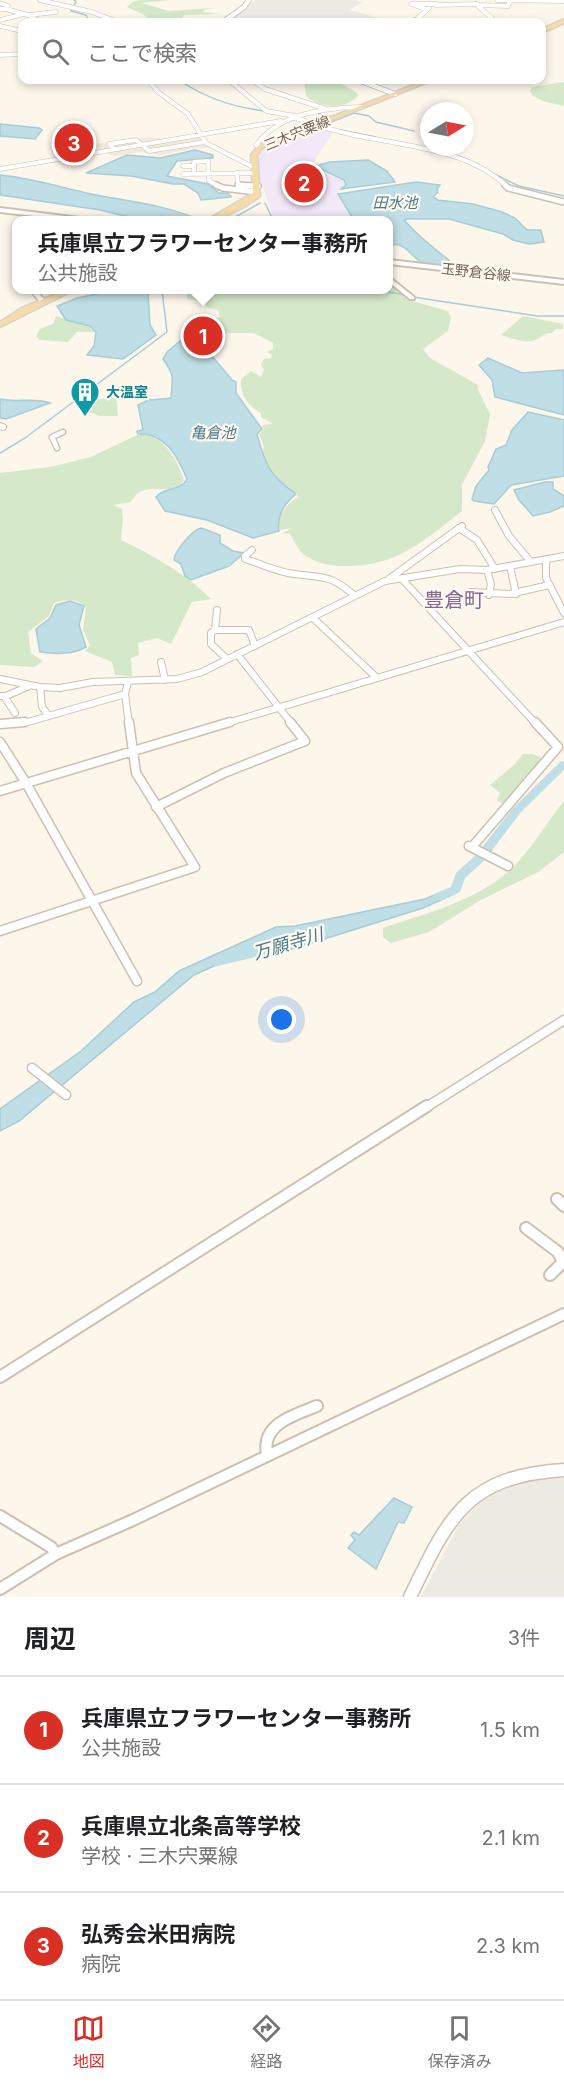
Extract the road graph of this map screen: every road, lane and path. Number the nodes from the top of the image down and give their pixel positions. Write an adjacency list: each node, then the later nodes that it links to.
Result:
1 (41, 0): 13 (street); 18 (street)
2 (249, 0): 19 (street)
3 (497, 0): 4 (street)
4 (510, 2): 5 (street); 8 (street)
5 (564, 2)
6 (0, 3): 11 (street)
7 (437, 3): 8 (street); 12 (street); 12 (street)
8 (476, 3): 21 (street)
9 (26, 8): 14 (street)
10 (0, 9): 11 (street)
11 (6, 9): 14 (street)
12 (426, 9): 20 (street)
13 (39, 10): 15 (street); 16 (street)
14 (17, 12): 16 (street)
15 (56, 12)
16 (26, 14): 17 (street); 22 (street)
17 (32, 18)
18 (109, 18)
19 (229, 18)
20 (422, 18)
21 (492, 18)
22 (0, 20)
23 (564, 21): 25 (main road)
24 (0, 26): 26 (street)
25 (546, 29)
26 (18, 31)
27 (18, 54): 28 (street)
28 (0, 55)
29 (151, 84): 40 (street)
30 (234, 84): 37 (street)
31 (258, 84): 36 (street)
32 (369, 84): 34 (street)
33 (420, 84): 34 (main road, 三木宍粟線)
34 (395, 94): 35 (main road, 三木宍粟線)
35 (362, 107): 36 (street); 39 (main road, 三木宍粟線)
36 (327, 109): 37 (street)
37 (295, 116): 38 (street); 39 (street)
38 (281, 121): 40 (street); 43 (street)
39 (316, 125): 43 (main road, 三木宍粟線); 53 (street)
40 (199, 135): 41 (street); 42 (street)
41 (205, 142): 42 (street); 47 (street)
42 (141, 145): 44 (street)
43 (260, 147): 47 (main road, 三木宍粟線)
44 (0, 169)
45 (182, 170): 46 (street)
46 (194, 170): 49 (street); 49 (street)
47 (256, 171): 48 (street); 52 (main road, 三木宍粟線)
48 (238, 172): 50 (street); 52 (street)
49 (209, 173): 50 (street); 51 (street)
50 (224, 173): 51 (street)
51 (223, 188): 52 (street)
52 (258, 189): 56 (main road)
53 (564, 202)
54 (0, 210): 55 (main road)
55 (48, 216)
56 (219, 216)
57 (393, 262): 59 (main road, 玉野倉谷線)
58 (393, 282): 62 (main road)
59 (564, 282)
60 (36, 294): 63 (street)
61 (61, 294): 63 (main road)
62 (412, 298)
63 (43, 302): 64 (main road)
64 (0, 325)
65 (63, 432): 66 (street)
66 (57, 448)
67 (495, 510): 71 (street)
68 (252, 550): 80 (street)
69 (564, 556): 70 (street)
70 (546, 560): 71 (street); 77 (street)
71 (531, 562): 72 (street)
72 (510, 566): 73 (street); 79 (street)
73 (495, 569): 74 (street); 76 (street)
74 (487, 570): 75 (street); 81 (street)
75 (402, 579): 76 (street); 88 (street)
76 (385, 581): 80 (street)
77 (549, 585): 79 (street); 83 (street)
78 (471, 592): 81 (street)
79 (516, 594): 81 (street)
80 (354, 595): 84 (street)
81 (489, 595)
82 (217, 610): 86 (street)
83 (564, 614)
84 (313, 618): 87 (street); 92 (street)
85 (564, 622): 88 (street)
86 (215, 630): 87 (street); 90 (street)
87 (255, 646): 89 (street)
88 (467, 651): 92 (street); 106 (street)
89 (237, 654): 90 (street); 100 (street)
90 (227, 659): 94 (street)
91 (161, 662): 94 (street)
92 (376, 677): 100 (street)
93 (0, 680): 96 (street)
94 (165, 680): 95 (street)
95 (128, 682): 97 (street); 98 (street)
96 (32, 685): 97 (street); 99 (street)
97 (40, 687): 102 (street)
98 (125, 694): 102 (street); 107 (street)
99 (2, 696): 101 (street)
100 (279, 708): 107 (street); 110 (street)
101 (15, 713)
102 (49, 717): 103 (street)
103 (0, 724)
104 (564, 739): 106 (street)
105 (0, 742): 108 (street)
106 (558, 747): 111 (street)
107 (133, 750): 108 (street); 110 (street)
108 (26, 783): 109 (street); 112 (street)
109 (0, 790)
110 (156, 807): 112 (street)
111 (508, 866)
112 (91, 901): 113 (street); 114 (street)
113 (0, 931)
114 (137, 981)
115 (564, 1020): 122 (street)
116 (34, 1070): 117 (street)
117 (66, 1095)
118 (526, 1228): 119 (street)
119 (563, 1262): 120 (street)
120 (550, 1275)
121 (564, 1314): 124 (street)
122 (0, 1377)
123 (317, 1406): 124 (street)
124 (267, 1454): 127 (street)
125 (564, 1470): 129 (street)
126 (0, 1516): 127 (street)
127 (56, 1554): 128 (street)
128 (0, 1589)
129 (410, 1597)

